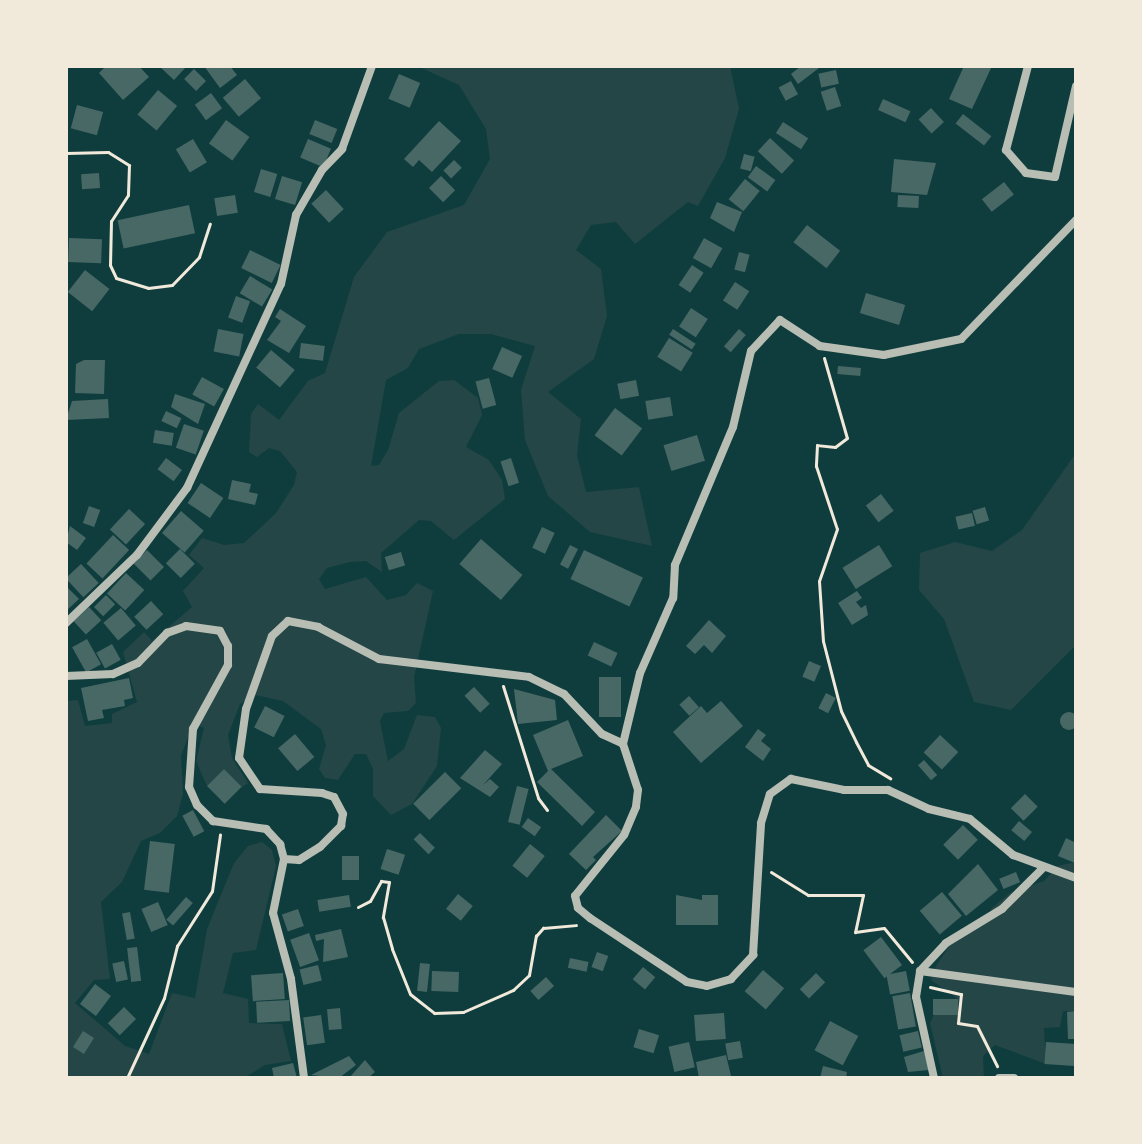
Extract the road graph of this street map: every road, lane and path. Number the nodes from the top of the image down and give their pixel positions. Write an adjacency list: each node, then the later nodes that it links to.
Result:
1 (372, 66): 8 (street)
2 (1028, 66): 3 (street)
3 (1076, 86)
4 (66, 153): 6 (path)
5 (1076, 220): 7 (street)
6 (210, 224)
7 (820, 346): 11 (street); 12 (path)
8 (66, 623)
9 (499, 672): 11 (street); 13 (path); 15 (street)
10 (66, 676): 15 (street)
11 (623, 744): 16 (street)
12 (888, 790): 16 (street); 17 (street)
13 (547, 810)
14 (220, 832): 25 (path)
15 (284, 859): 26 (street)
16 (760, 865): 21 (path)
17 (1043, 868): 18 (street); 21 (street)
18 (1076, 878)
19 (358, 907): 20 (path)
20 (580, 925)
21 (920, 971): 22 (street); 23 (street)
22 (918, 983): 24 (path); 27 (street)
23 (1076, 992)
24 (1002, 1077): 28 (street)
25 (127, 1078)
26 (304, 1078)
27 (934, 1078)
28 (1014, 1078)

